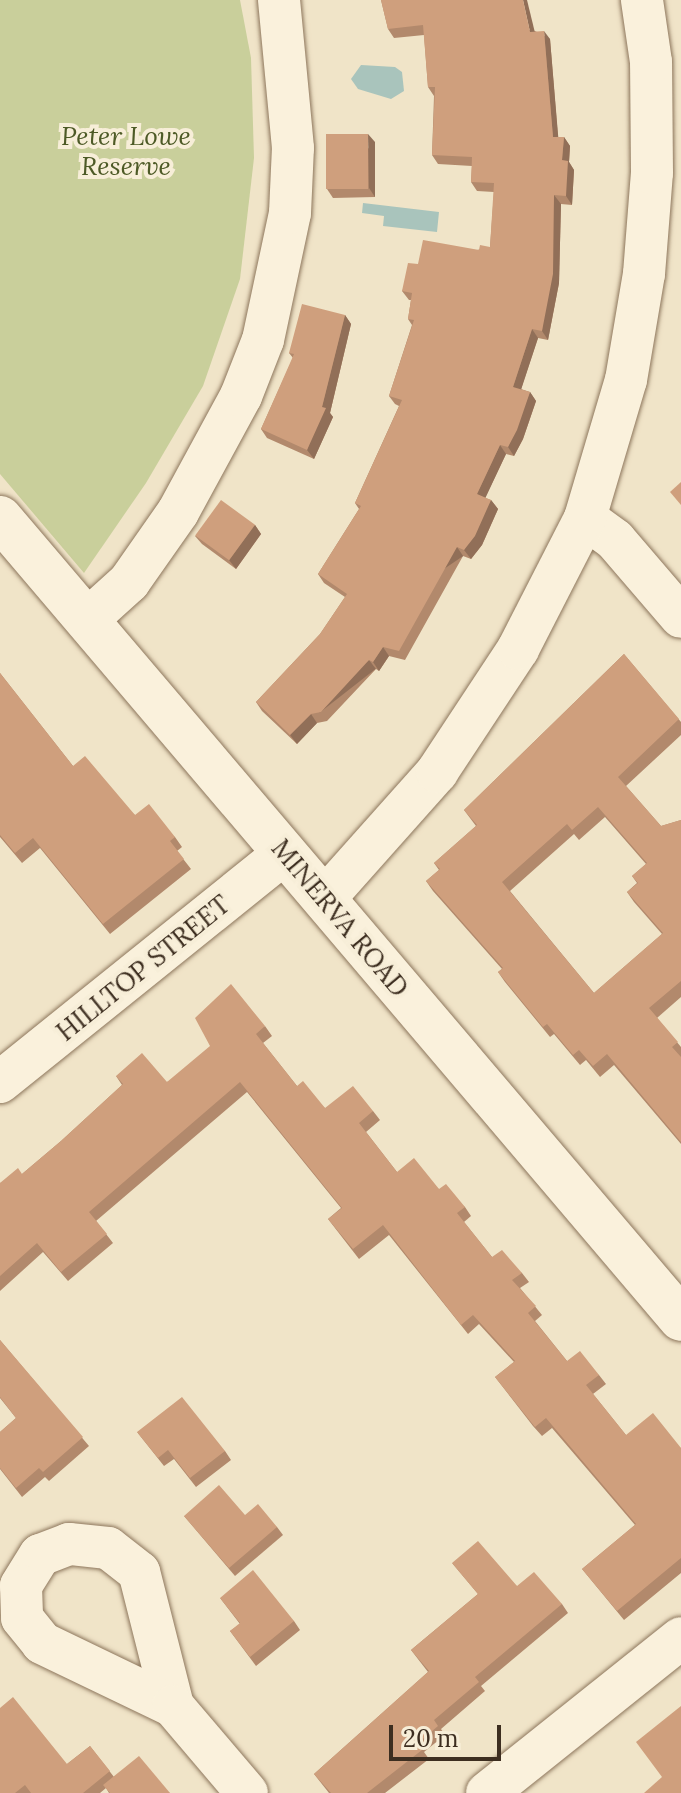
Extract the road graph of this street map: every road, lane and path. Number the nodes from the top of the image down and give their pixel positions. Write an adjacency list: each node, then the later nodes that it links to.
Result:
1 (279, 0): 7 (street)
2 (642, 0): 3 (street)
3 (667, 170): 5 (street)
4 (0, 518): 7 (street, MINERVA ROAD)
5 (585, 518): 6 (street); 9 (street)
6 (681, 617)
7 (87, 620): 8 (street, MINERVA ROAD)
8 (285, 853): 9 (street, MINERVA ROAD); 10 (street, HILLTOP STREET)
9 (324, 899): 11 (street, MINERVA ROAD)
10 (0, 1082)
11 (681, 1319)
12 (681, 1638): 15 (street)
13 (173, 1706): 14 (street)
14 (247, 1793)
15 (487, 1793)

